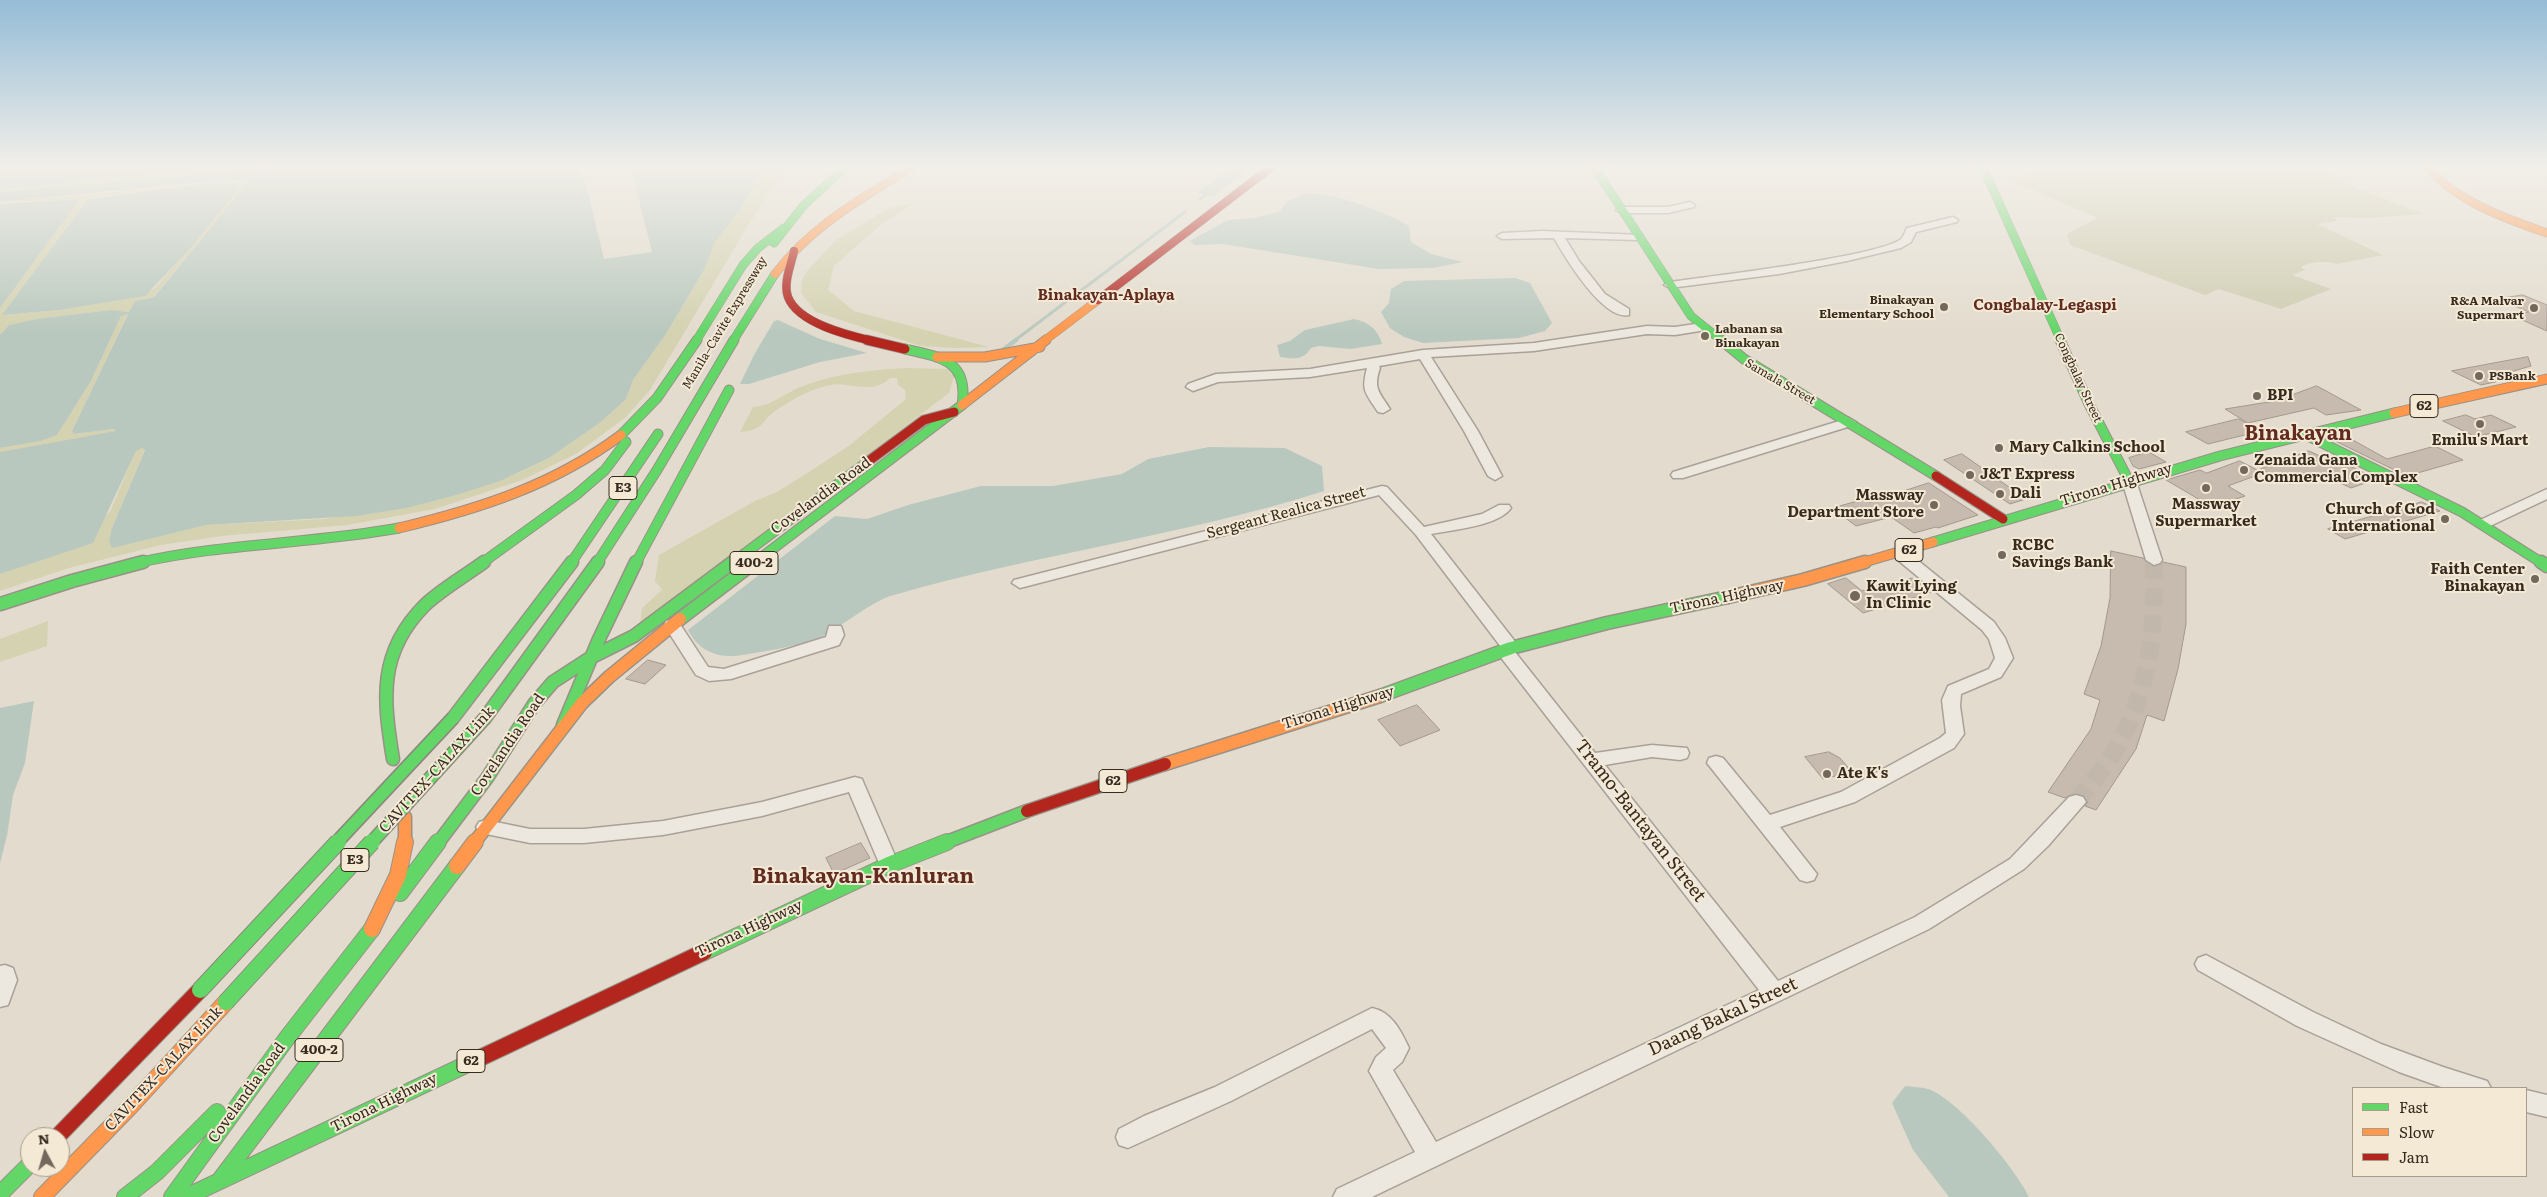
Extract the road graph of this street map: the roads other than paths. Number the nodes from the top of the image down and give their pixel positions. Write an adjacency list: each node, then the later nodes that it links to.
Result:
1 (790, 221): 8 (main road, Manila–Cavite Expressway)
2 (830, 221): 13 (main road, Manila–Cavite Expressway / E3)
3 (1202, 221): 18 (main road, Covelandia Road / 400-2)
4 (1628, 221): 12 (main road, Samala Street)
5 (1949, 221): 15 (street)
6 (2008, 221): 34 (main road, Congbalay Street)
7 (2519, 221): 9 (main road)
8 (784, 228): 14 (main road, Manila–Cavite Expressway); 27 (main road)
9 (2547, 233)
10 (1558, 234): 11 (street); 12 (street); 16 (street)
11 (1502, 236)
12 (1638, 237): 15 (main road, Samala Street)
13 (794, 251): 20 (main road); 25 (main road, Manila–Cavite Expressway / E3)
14 (759, 266)
15 (1670, 285): 17 (main road, Samala Street)
16 (1625, 312)
17 (1702, 327): 19 (street); 30 (main road, Samala Street)
18 (1040, 347): 20 (main road); 26 (main road, Covelandia Road / 400-2)
19 (1423, 354): 21 (street); 33 (street)
20 (936, 356): 26 (main road)
21 (1371, 363): 23 (street); 28 (street)
22 (2547, 380): 31 (main road, Tirona Highway / 62)
23 (1193, 386)
24 (729, 390): 48 (main road)
25 (702, 394): 75 (main road, CAVITEX–CALAX Link / E3, bridge)
26 (958, 408): 45 (main road, Covelandia Road / 400-2); 48 (main road, Covelandia Road / 400-2)
27 (650, 409): 44 (main road); 51 (main road)
28 (1383, 409)
29 (665, 422): 69 (main road, CAVITEX–CALAX Link / E3, bridge)
30 (1849, 422): 32 (street); 37 (main road, Samala Street)
31 (2302, 433): 34 (main road, Tirona Highway / 62); 38 (main road)
32 (1678, 475)
33 (1495, 476)
34 (2129, 481): 37 (main road, Tirona Highway / 62); 41 (street)
35 (2547, 493): 38 (street)
36 (1504, 508): 39 (street)
37 (2003, 519): 40 (main road, Tirona Highway / 62)
38 (2483, 524): 42 (main road)
39 (1421, 532): 43 (street, Sergeant Realica Street); 47 (street, Sergeant Realica Street)
40 (1899, 553): 47 (main road, Tirona Highway / 62); 56 (street)
41 (2154, 560)
42 (2547, 566)
43 (1020, 583)
44 (0, 604)
45 (672, 625): 46 (street); 49 (main road, Covelandia Road / 400-2)
46 (835, 630)
47 (1508, 650): 52 (street, Tramo-Bantayan Street); 58 (main road, Tirona Highway / 62)
48 (590, 658): 49 (main road); 60 (main road, Covelandia Road / 400-2)
49 (563, 725): 57 (main road, Covelandia Road / 400-2)
50 (1680, 753): 52 (street)
51 (392, 759)
52 (1592, 760): 63 (street, Tramo-Bantayan Street)
53 (1716, 764): 56 (street)
54 (2070, 810): 63 (street, Daang Bakal Street)
55 (406, 817): 60 (main road)
56 (1766, 824): 59 (street)
57 (486, 827): 58 (street); 73 (main road, Covelandia Road / 400-2)
58 (889, 865): 73 (main road, Tirona Highway / 62)
59 (1806, 874)
60 (372, 929): 65 (main road, Covelandia Road / 400-2)
61 (2206, 964): 66 (street)
62 (0, 974): 64 (street)
63 (1774, 993): 71 (street, Daang Bakal Street)
64 (0, 998)
65 (287, 1038): 76 (main road, 400-2); 77 (main road, Covelandia Road / 400-2)
66 (2474, 1087)
67 (2527, 1101): 68 (street)
68 (2547, 1106)
69 (67, 1127)
70 (1128, 1137): 71 (street)
71 (1431, 1157): 80 (street, Daang Bakal Street)
72 (20, 1174): 74 (main road)
73 (218, 1183): 78 (main road, Tirona Highway / 62); 79 (main road, Covelandia Road)
74 (0, 1194)
75 (42, 1197)
76 (125, 1197)
77 (172, 1197)
78 (186, 1197)
79 (206, 1197)
80 (1346, 1197)

